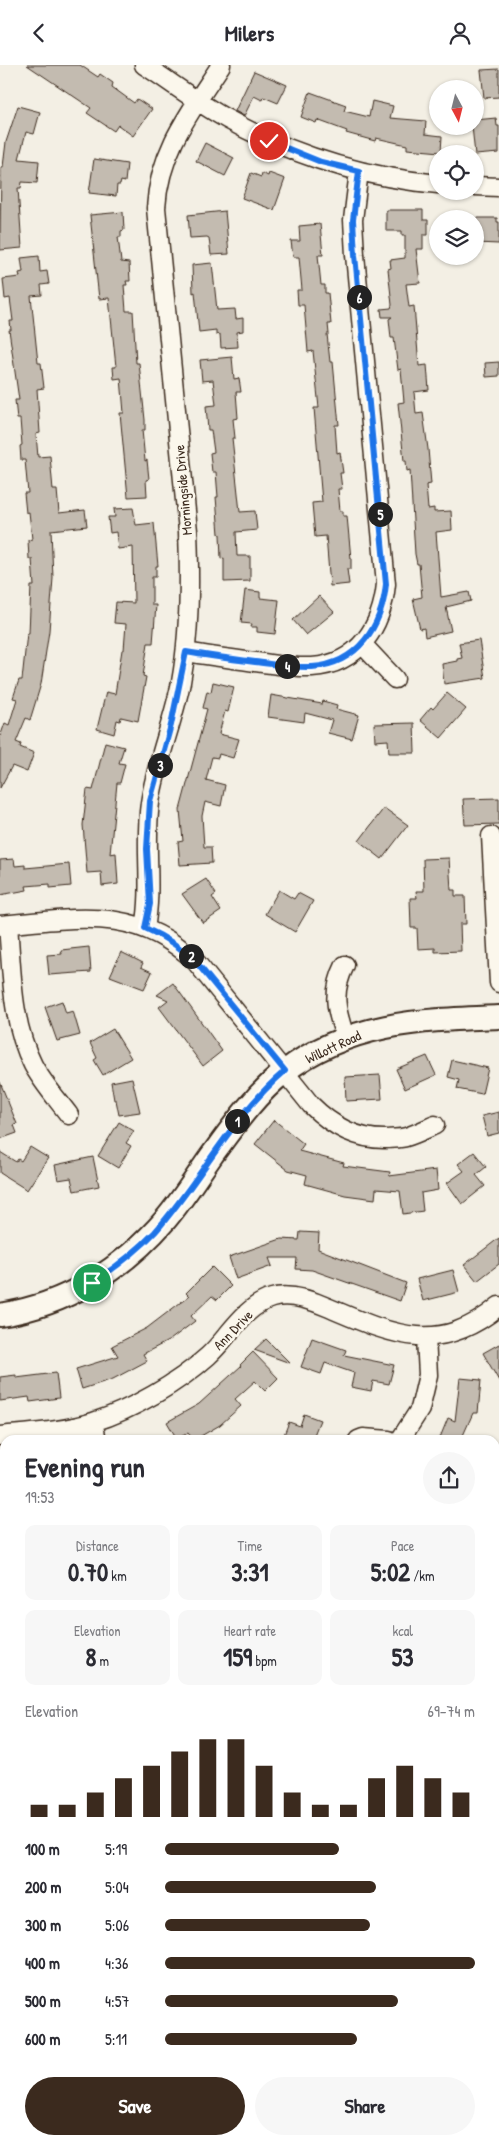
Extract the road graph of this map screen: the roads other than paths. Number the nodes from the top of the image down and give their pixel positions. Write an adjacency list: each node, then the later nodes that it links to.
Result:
1 (144, 65): 3 (street)
2 (221, 65): 3 (street, Morningside Drive)
3 (197, 101): 4 (street); 9 (street, Morningside Drive)
4 (359, 171): 5 (street); 8 (street)
5 (429, 183)
6 (484, 186): 7 (street)
7 (499, 187)
8 (363, 645): 9 (street); 10 (street)
9 (186, 652): 13 (street, Morningside Drive)
10 (395, 679)
11 (491, 836): 15 (street)
12 (4, 925): 13 (street); 19 (street)
13 (145, 928): 18 (street)
14 (345, 965): 17 (street)
15 (499, 983)
16 (499, 1017): 17 (main road, Willott Road)
17 (346, 1039): 18 (main road, Willott Road)
18 (285, 1071): 20 (street); 22 (main road, Willott Road)
19 (69, 1115)
20 (435, 1125)
21 (499, 1306): 23 (street, Ann Drive)
22 (0, 1315)
23 (426, 1337): 24 (street, Ann Drive); 27 (street)
24 (93, 1422): 25 (street, Ann Drive); 26 (street)
25 (8, 1435)
26 (96, 1435)
27 (403, 1435)

